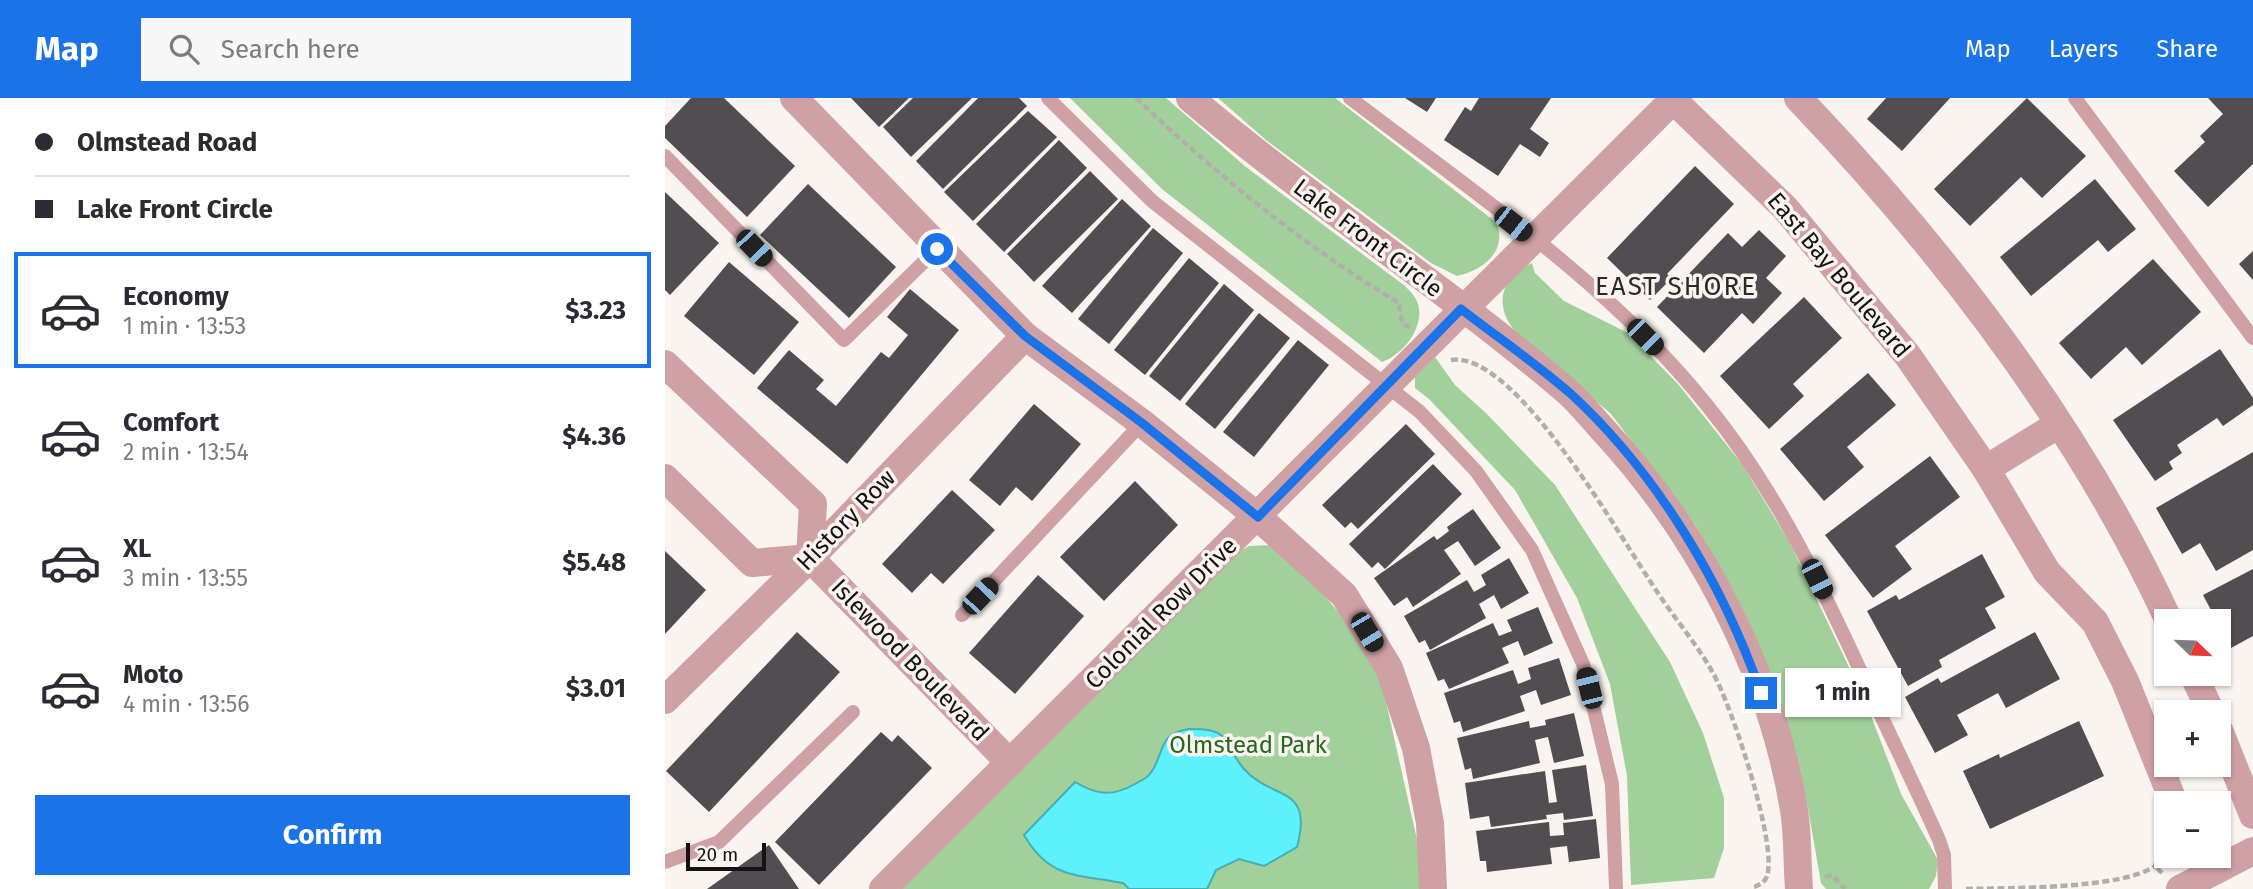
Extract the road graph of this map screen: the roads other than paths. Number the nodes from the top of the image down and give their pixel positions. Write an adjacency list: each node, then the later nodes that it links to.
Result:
1 (794, 98): 10 (street)
2 (1048, 98): 15 (lane)
3 (1190, 98): 11 (street, Lake Front Circle)
4 (1350, 98): 9 (lane)
5 (1798, 98): 17 (street)
6 (2075, 98): 13 (lane)
7 (1673, 99): 9 (street, Colonial Row Drive); 18 (street, East Bay Boulevard)
8 (665, 156): 10 (lane)
9 (1534, 240): 11 (street, Colonial Row Drive); 37 (lane)
10 (937, 249): 12 (street)
11 (1461, 309): 15 (street, Colonial Row Drive); 36 (street, Lake Front Circle)
12 (1025, 336): 16 (street); 21 (street, History Row)
13 (2253, 338)
14 (665, 364): 21 (street, Islewood Boulevard)
15 (1387, 386): 20 (street, Colonial Row Drive); 35 (lane)
16 (1142, 423): 20 (street); 23 (lane)
17 (2059, 424): 18 (street); 22 (street)
18 (1986, 469): 28 (street, East Bay Boulevard)
19 (665, 478): 21 (street, Islewood Boulevard)
20 (1258, 517): 27 (street, Colonial Row Drive); 34 (street)
21 (810, 558): 24 (street, History Row); 27 (street, Islewood Boulevard)
22 (2163, 609)
23 (962, 615)
24 (665, 700)
25 (853, 712): 31 (lane)
26 (2231, 760): 29 (street)
27 (1010, 763): 33 (street, Colonial Row Drive)
28 (2169, 791)
29 (2253, 815)
30 (2253, 851): 32 (street)
31 (665, 862)
32 (2196, 878)
33 (883, 889)
34 (1433, 889)
35 (1616, 889)
36 (1799, 889)
37 (1945, 889)

